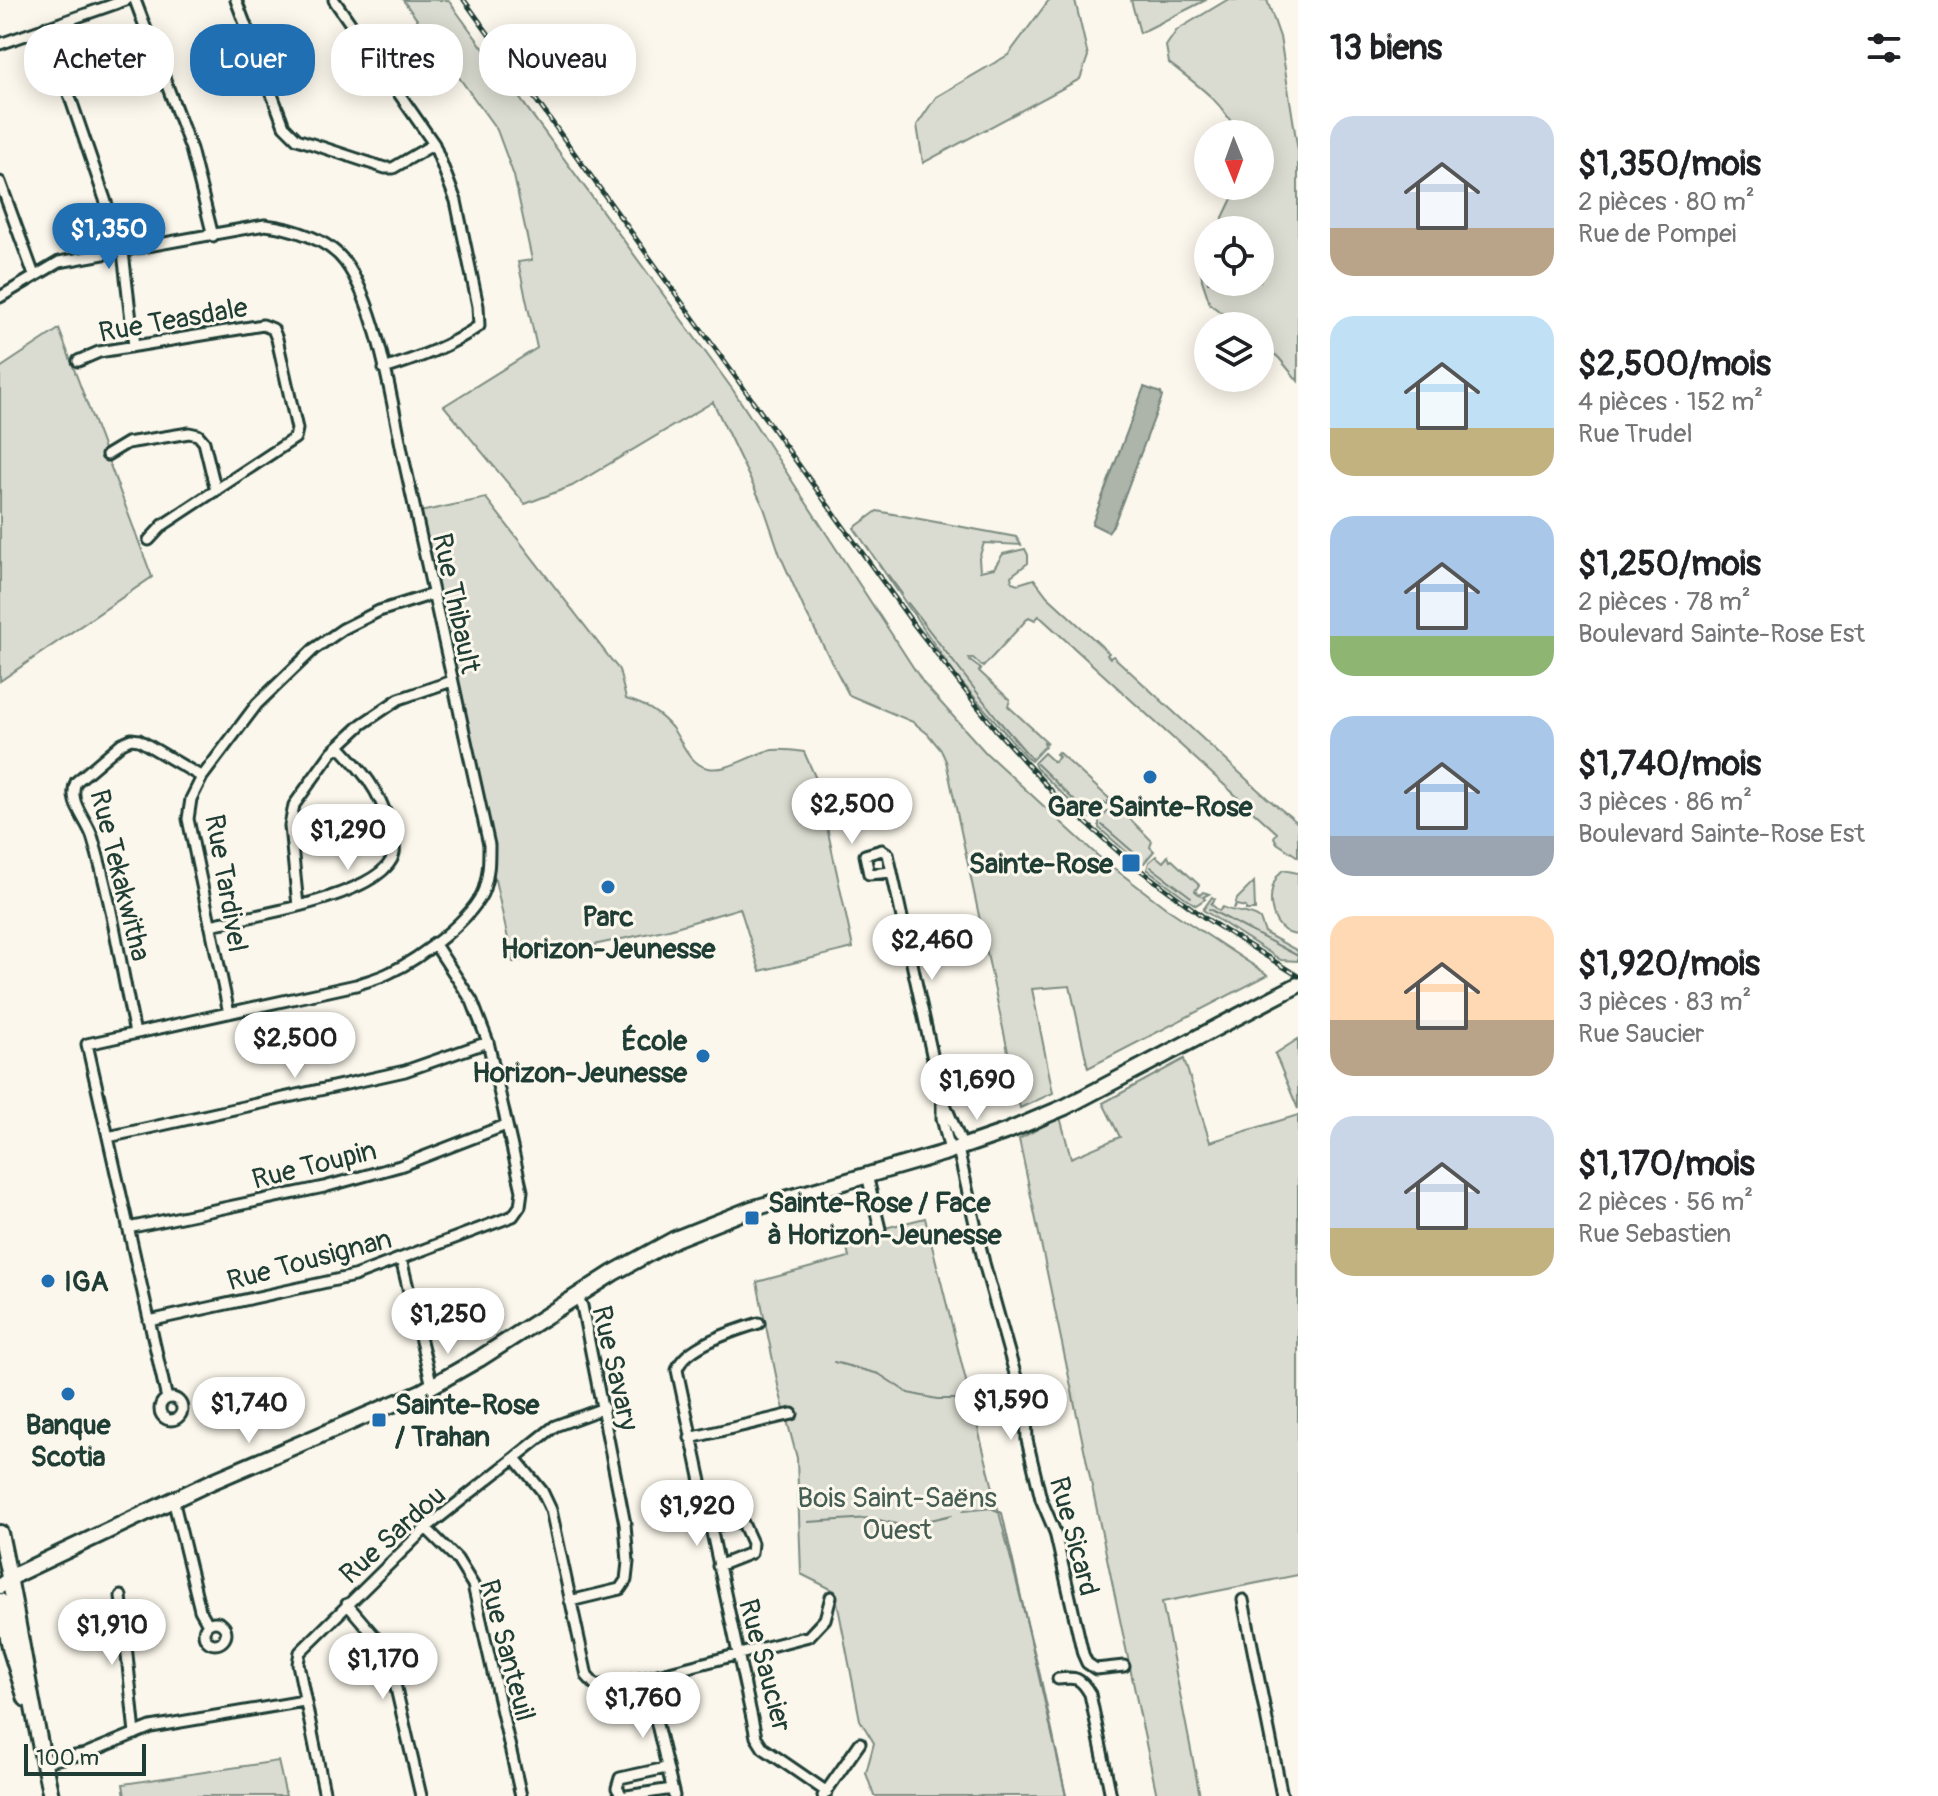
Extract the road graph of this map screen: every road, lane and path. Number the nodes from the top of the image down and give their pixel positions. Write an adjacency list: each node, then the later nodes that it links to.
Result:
1 (126, 0): 5 (street)
2 (135, 0): 11 (street)
3 (236, 0): 9 (street)
4 (334, 0): 9 (street)
5 (55, 24)
6 (24, 35): 7 (street)
7 (0, 44)
8 (70, 96): 12 (street)
9 (434, 144): 17 (street)
10 (0, 182): 13 (street)
11 (213, 236): 12 (street, Rue Thibault); 17 (street, Rue Thibault)
12 (123, 252): 13 (street, Rue Thibault); 15 (street)
13 (34, 275): 14 (street, Rue Thibault)
14 (0, 297)
15 (134, 346): 16 (street, Rue Teasdale); 19 (street, Rue Teasdale)
16 (78, 361)
17 (384, 369): 21 (street, Rue Thibault)
18 (107, 455): 19 (street)
19 (216, 491): 20 (street, Rue Teasdale)
20 (149, 540)
21 (433, 594): 22 (street, Rue Thibault); 24 (street, Rue Tardivel)
22 (452, 681): 23 (street); 28 (street, Rue Thibault)
23 (339, 746): 26 (street); 26 (street)
24 (202, 777): 27 (street, Rue Tardivel); 31 (street, Rue Tekakwitha)
25 (892, 872): 35 (street)
26 (298, 906): 27 (street)
27 (210, 925): 30 (street, Rue Tardivel)
28 (434, 943): 30 (street, Rue Thibault); 32 (street, Rue Tousignan)
29 (1298, 985): 35 (street)
30 (229, 1013): 31 (street, Rue Thibault)
31 (135, 1033): 34 (street, Rue Thibault)
32 (488, 1042): 33 (street, Rue Tousignan); 34 (street)
33 (506, 1125): 37 (street, Rue Toupin); 39 (street, Rue Tousignan)
34 (108, 1137): 37 (street)
35 (957, 1149): 36 (street); 63 (street, Rue Sicard)
36 (867, 1175): 38 (street); 40 (street)
37 (128, 1228): 41 (street)
38 (880, 1229)
39 (401, 1259): 41 (street, Rue Tousignan); 43 (street)
40 (577, 1296): 43 (street); 45 (street, Rue Savary)
41 (149, 1321): 44 (street)
42 (759, 1323): 47 (street, Rue Saucier)
43 (432, 1386): 49 (street)
44 (167, 1399)
45 (604, 1408): 48 (street, Rue Sardou); 59 (street, Rue Savary)
46 (792, 1414): 47 (street)
47 (690, 1438): 50 (street, Rue Saucier)
48 (515, 1458): 51 (street, Rue Sardou); 59 (street)
49 (173, 1499): 54 (street); 61 (street)
50 (709, 1527): 53 (street, Rue Saucier); 53 (street, Rue Saucier)
51 (426, 1528): 60 (street, Rue Sardou); 77 (street, Rue Santeuil)
52 (0, 1533): 54 (street)
53 (718, 1566): 62 (street, Rue Saucier)
54 (5, 1582): 67 (street)
55 (121, 1596): 68 (street)
56 (831, 1597): 62 (street)
57 (1243, 1600): 80 (street)
58 (0, 1601): 67 (street)
59 (570, 1601): 64 (street)
60 (347, 1604): 66 (street, Rue Sardou); 76 (street)
61 (208, 1624)
62 (739, 1656): 64 (street); 73 (street, Rue Saucier)
63 (1124, 1666)
64 (646, 1678): 71 (street)
65 (1058, 1679): 79 (street)
66 (304, 1701): 68 (street); 75 (street, Rue Sardou)
67 (34, 1722): 70 (street)
68 (135, 1734): 70 (street)
69 (860, 1743): 73 (street)
70 (43, 1762): 74 (street)
71 (666, 1768): 72 (street); 78 (street)
72 (673, 1793): 78 (street)
73 (825, 1794)
74 (51, 1796)
75 (325, 1796)
76 (421, 1796)
77 (521, 1796)
78 (625, 1796)
79 (1111, 1796)
80 (1282, 1796)

